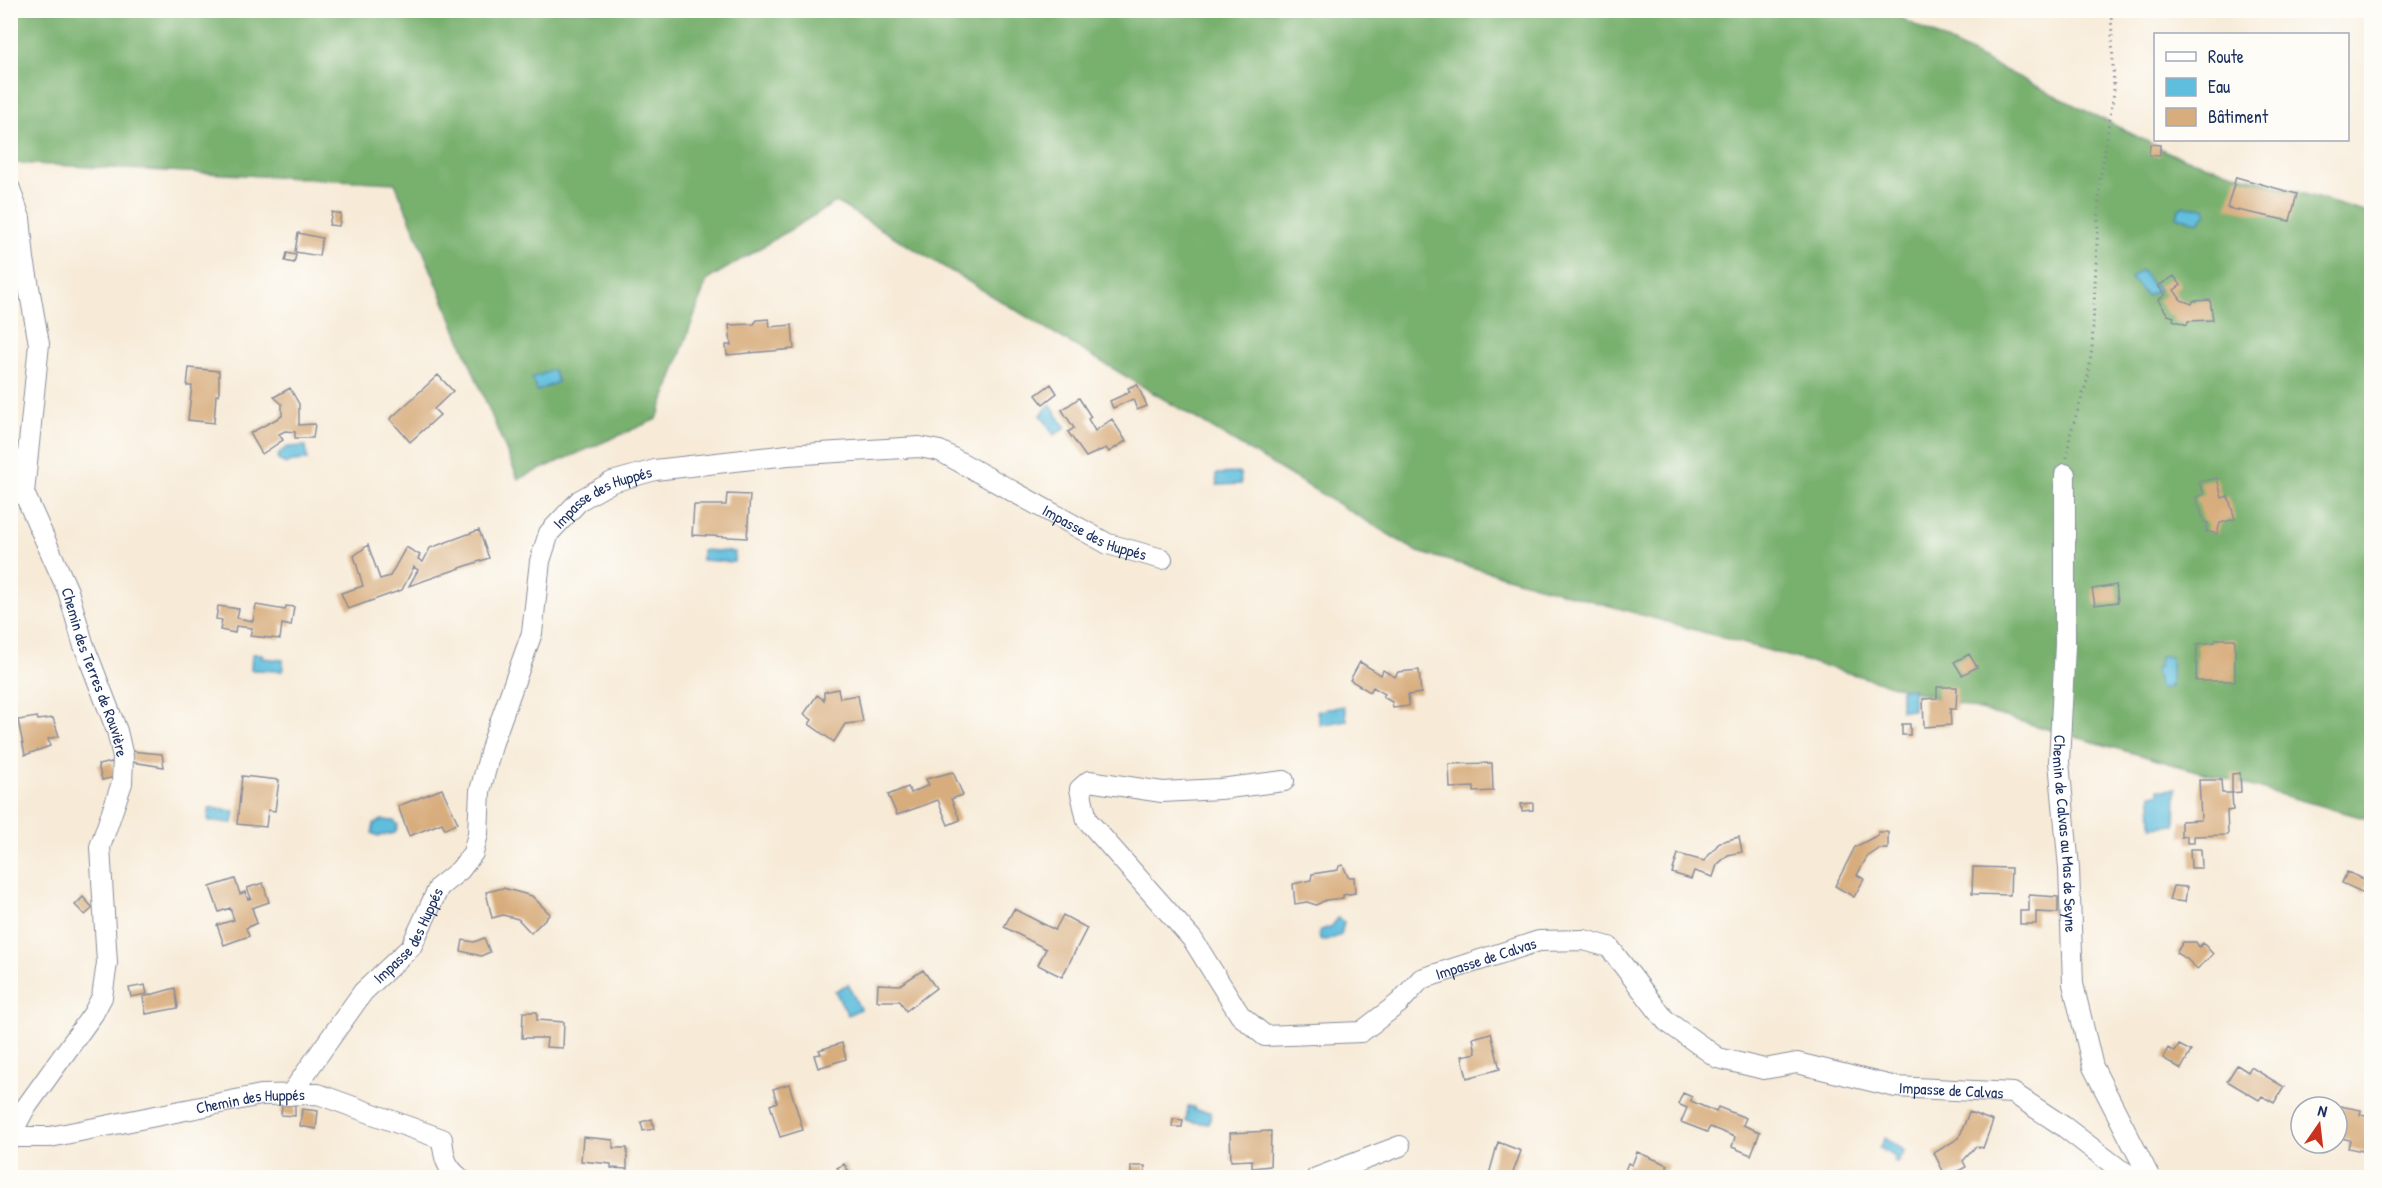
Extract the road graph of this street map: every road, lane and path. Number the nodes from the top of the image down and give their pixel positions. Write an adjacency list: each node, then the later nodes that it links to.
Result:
1 (2111, 10): 3 (path)
2 (10, 189): 7 (street, Chemin des Terres de Rouvière)
3 (2065, 474): 13 (street, Chemin de Calvas au Mas de Seyne)
4 (1162, 559): 6 (street, Impasse des Huppés)
5 (1284, 781): 12 (street, Impasse de Calvas)
6 (290, 1095): 8 (street, Chemin des Huppés); 10 (street, Chemin des Huppés)
7 (17, 1111): 8 (street, Chemin des Terres de Rouvière)
8 (10, 1136)
9 (1400, 1146): 11 (street)
10 (460, 1178)
11 (1316, 1178)
12 (2135, 1178)
13 (2150, 1178)

